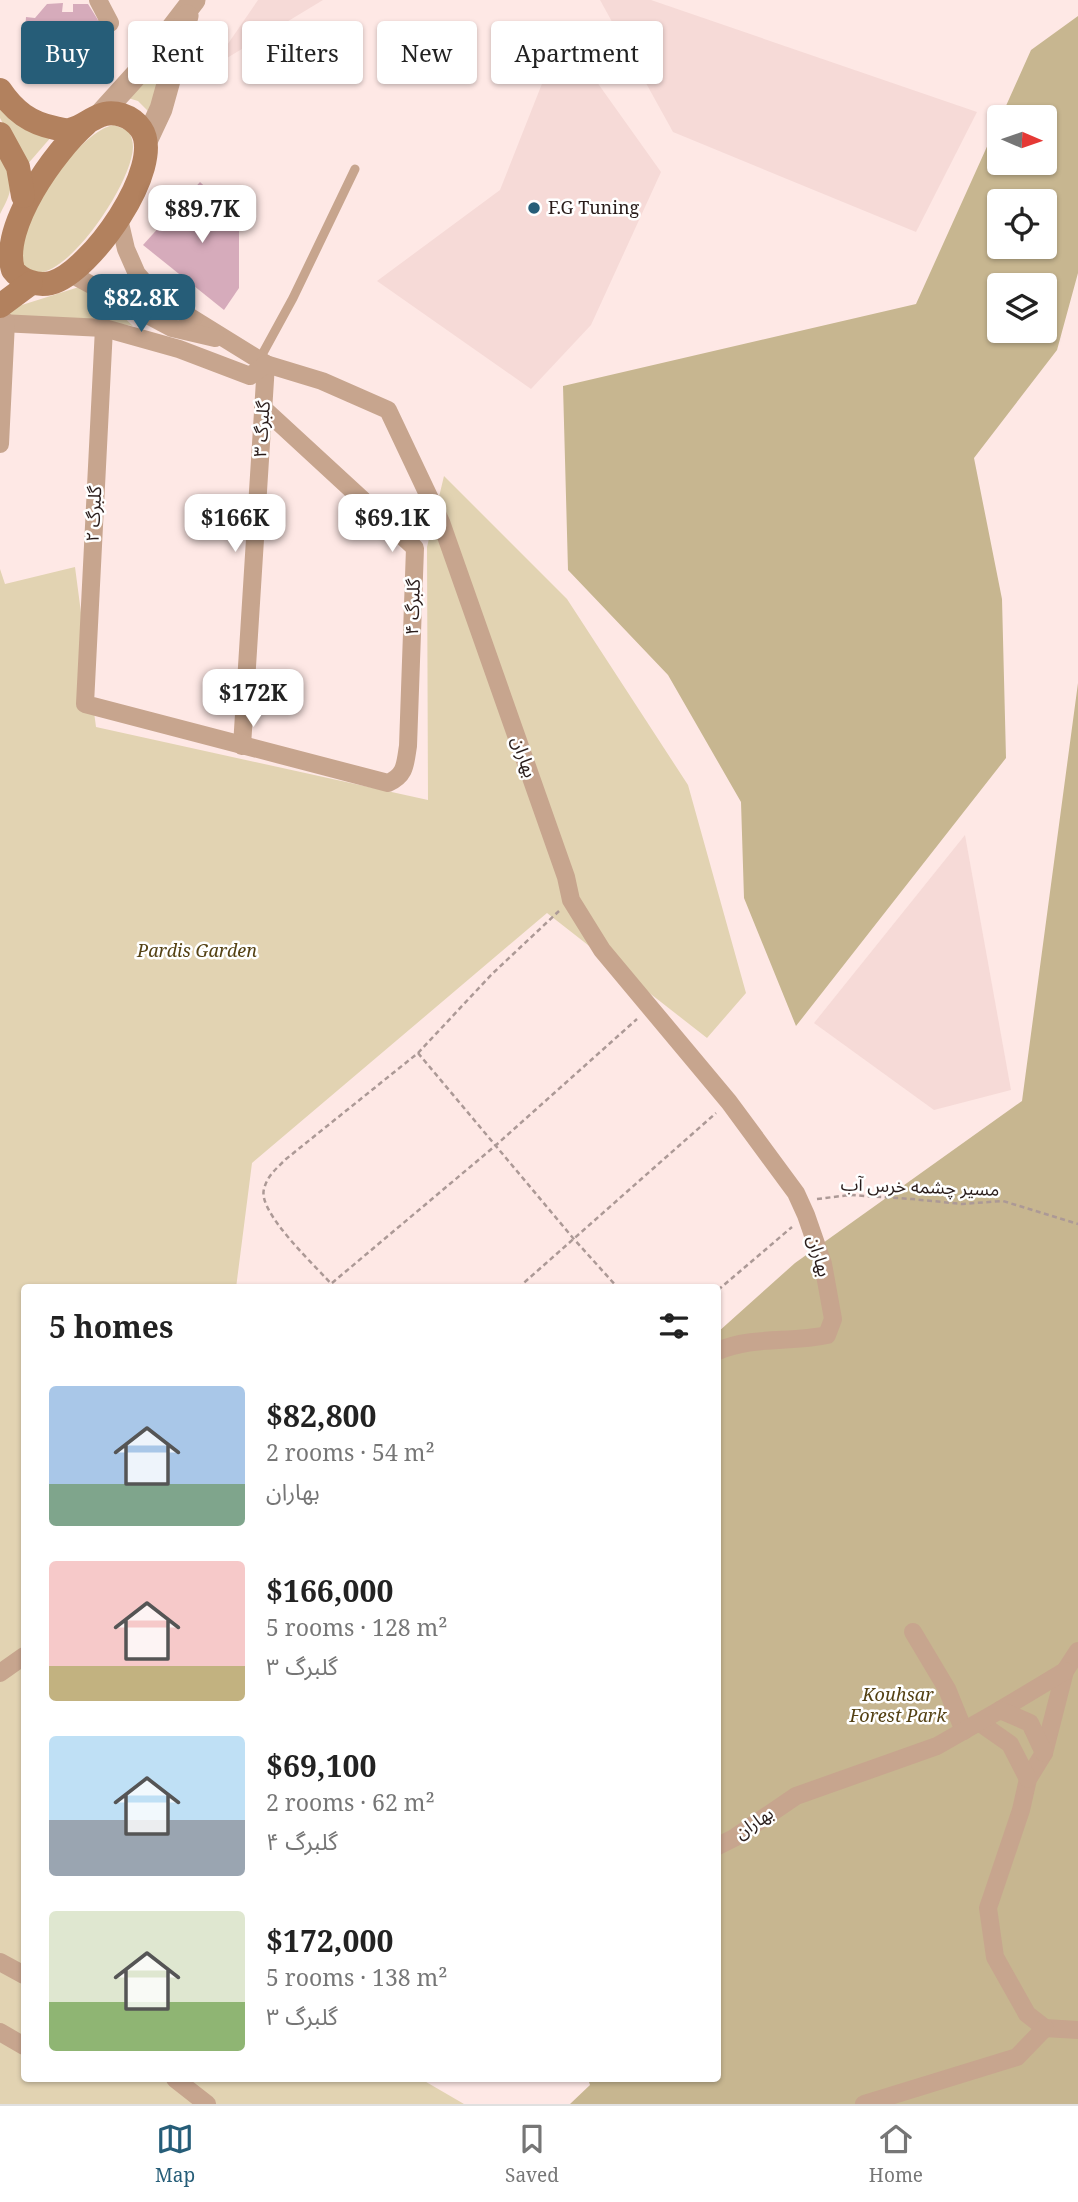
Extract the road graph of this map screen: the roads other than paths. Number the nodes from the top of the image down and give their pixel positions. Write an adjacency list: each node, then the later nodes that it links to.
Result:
1 (97, 0): 3 (street)
2 (192, 3): 5 (street); 7 (street)
3 (109, 21)
4 (0, 90): 5 (main road)
5 (93, 120): 7 (main road); 9 (main road)
6 (0, 134): 9 (main road)
7 (146, 141): 10 (main road)
8 (355, 169): 18 (lane)
9 (23, 196): 11 (main road)
10 (119, 219): 12 (main road); 16 (street, بهاران)
11 (4, 236): 13 (main road)
12 (69, 273): 13 (main road); 16 (street)
13 (31, 283): 14 (main road)
14 (2, 317): 15 (street); 20 (street)
15 (104, 328): 18 (street); 21 (street, گلبرگ ۲)
16 (232, 342): 17 (street, بهاران)
17 (266, 365): 18 (street); 19 (street, گلبرگ ۳); 22 (street, بهاران)
18 (250, 376)
19 (263, 408): 21 (street, گلبرگ ۳); 21 (street, گلبرگ ۴)
20 (0, 444)
21 (242, 746)
22 (721, 1350)
23 (913, 1632): 29 (street)
24 (1078, 1651): 26 (street)
25 (21, 1658): 27 (street)
26 (1065, 1671): 28 (street, بهاران); 30 (street)
27 (0, 1673)
28 (1000, 1710): 29 (street, بهاران); 30 (street)
29 (972, 1727): 31 (street); 32 (street, بهاران)
30 (1044, 1753): 31 (street)
31 (1028, 1779): 35 (street)
32 (721, 1844)
33 (0, 1962): 34 (street)
34 (21, 1973)
35 (1045, 2028): 36 (street); 41 (street)
36 (1078, 2030)
37 (0, 2032): 38 (street)
38 (21, 2044)
39 (179, 2082): 40 (street)
40 (207, 2104)
41 (864, 2104)

